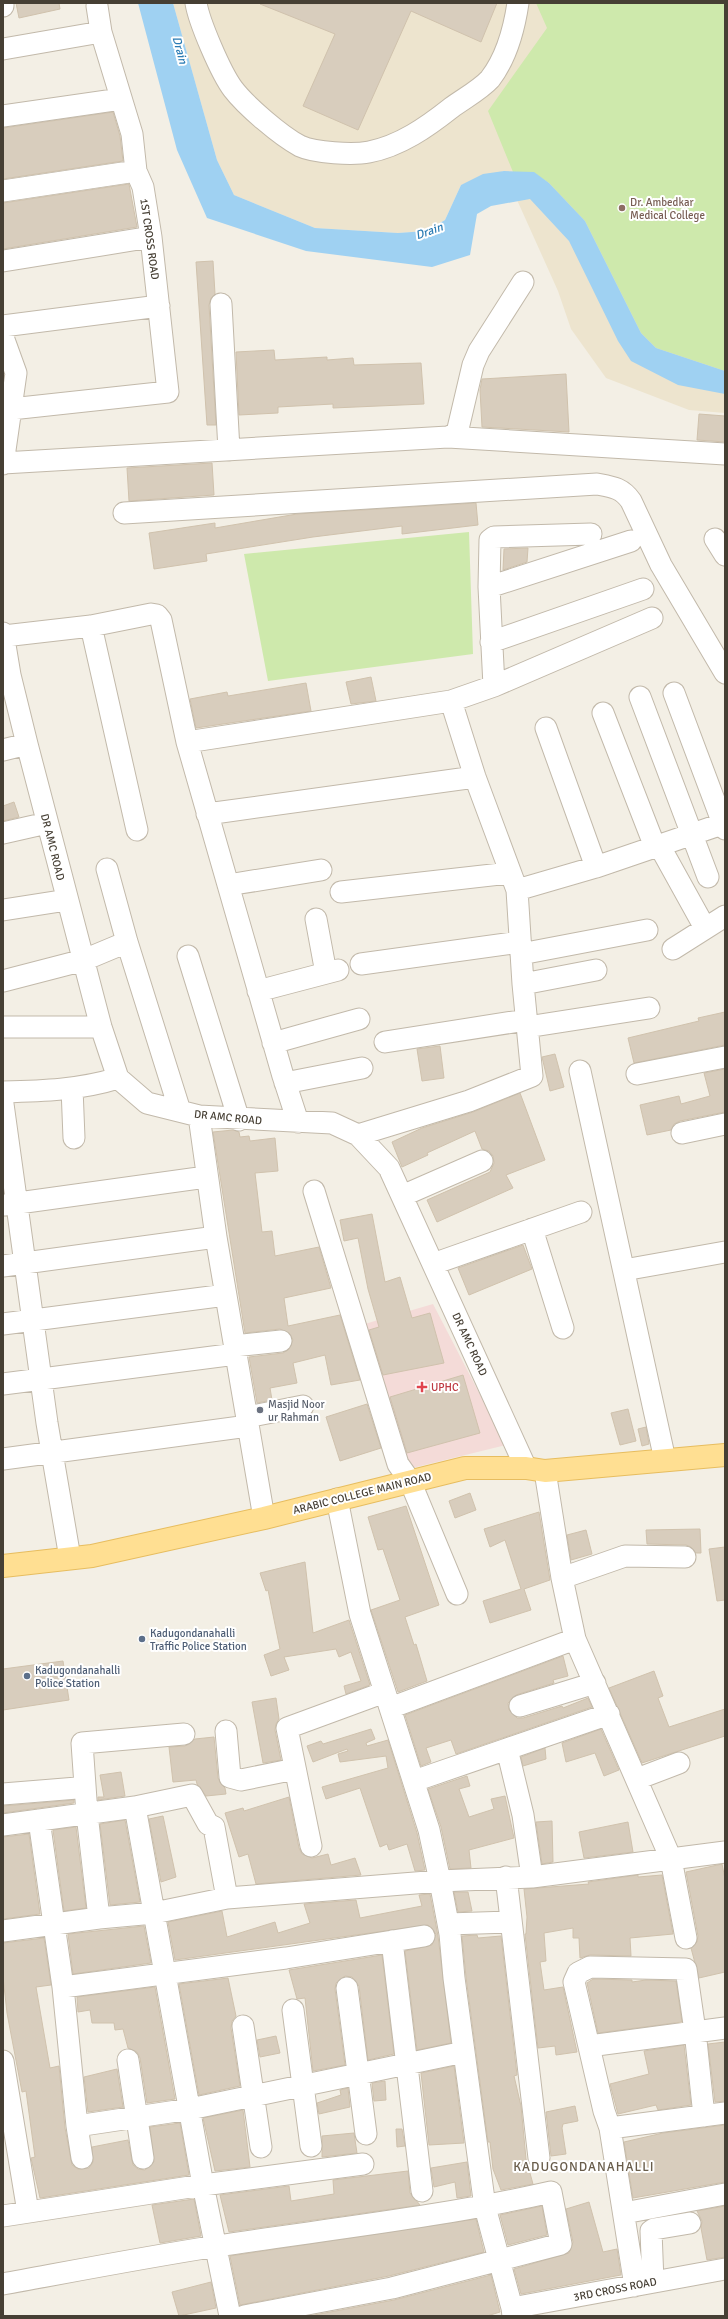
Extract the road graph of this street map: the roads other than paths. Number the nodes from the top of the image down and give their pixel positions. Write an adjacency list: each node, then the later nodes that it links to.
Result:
1 (196, 3): 2 (street)
2 (518, 3)
3 (98, 6): 4 (street, 1ST CROSS ROAD)
4 (101, 32): 5 (street); 6 (street, 1ST CROSS ROAD)
5 (3, 49)
6 (121, 99): 7 (street); 8 (street, 1ST CROSS ROAD)
7 (3, 116)
8 (136, 171): 9 (street); 10 (street, 1ST CROSS ROAD)
9 (3, 191)
10 (151, 237): 11 (street); 14 (street, 1ST CROSS ROAD)
11 (3, 261)
12 (523, 282): 18 (street)
13 (221, 304): 19 (street)
14 (159, 306): 15 (street); 17 (street, 1ST CROSS ROAD)
15 (3, 326)
16 (3, 337): 17 (street)
17 (11, 409): 20 (street)
18 (448, 437): 19 (street); 21 (street)
19 (229, 450): 20 (street)
20 (4, 453)
21 (725, 454)
22 (124, 513): 31 (street)
23 (591, 534): 25 (street)
24 (631, 541): 25 (street)
25 (489, 587): 30 (street)
26 (643, 589): 30 (street)
27 (652, 618): 33 (street)
28 (91, 626): 29 (street); 39 (street); 46 (street)
29 (3, 634): 32 (street, DR AMC ROAD)
30 (491, 642): 33 (street)
31 (725, 673)
32 (6, 675): 40 (street, DR AMC ROAD)
33 (494, 686): 36 (street)
34 (674, 693): 45 (street)
35 (640, 697): 48 (street)
36 (451, 701): 39 (street); 42 (street)
37 (603, 713): 49 (street)
38 (546, 728): 50 (street)
39 (187, 742): 43 (street)
40 (27, 744): 41 (street); 44 (street, DR AMC ROAD)
41 (3, 750)
42 (475, 777): 43 (street); 54 (street)
43 (207, 814): 55 (street)
44 (47, 823): 47 (street); 57 (street, DR AMC ROAD)
45 (724, 825): 48 (street)
46 (137, 830)
47 (3, 834)
48 (691, 834): 49 (street); 53 (street)
49 (657, 846): 50 (street); 61 (street)
50 (596, 867): 54 (street)
51 (107, 869): 63 (street)
52 (321, 870): 55 (street)
53 (708, 877)
54 (514, 882): 56 (street); 64 (street)
55 (228, 885): 72 (street)
56 (341, 892)
57 (67, 900): 58 (street); 67 (street, DR AMC ROAD)
58 (3, 910)
59 (725, 916): 61 (street)
60 (316, 919): 72 (street)
61 (705, 928): 65 (street)
62 (647, 930): 64 (street)
63 (127, 942): 67 (street); 89 (street)
64 (521, 948): 68 (street); 71 (street)
65 (673, 948)
66 (188, 956): 90 (street)
67 (84, 960): 70 (street); 77 (street, DR AMC ROAD)
68 (361, 964)
69 (596, 970): 71 (street)
70 (3, 981)
71 (523, 984): 75 (street)
72 (258, 991): 79 (street)
73 (649, 1008): 75 (street)
74 (360, 1019): 79 (street)
75 (527, 1023): 78 (street); 94 (street)
76 (3, 1026): 77 (street)
77 (101, 1027): 84 (street, DR AMC ROAD)
78 (384, 1042)
79 (273, 1043): 85 (street)
80 (725, 1057): 83 (street)
81 (362, 1068): 85 (street)
82 (580, 1071): 108 (street)
83 (637, 1074)
84 (118, 1078): 86 (street); 89 (street, DR AMC ROAD)
85 (285, 1084): 91 (street)
86 (72, 1088): 87 (street); 95 (street)
87 (3, 1092)
88 (3, 1104): 100 (street)
89 (190, 1113): 90 (street, DR AMC ROAD); 97 (street)
90 (239, 1120): 91 (street, DR AMC ROAD)
91 (298, 1122): 94 (street, DR AMC ROAD)
92 (725, 1124): 93 (street)
93 (682, 1133)
94 (358, 1135): 99 (street, DR AMC ROAD)
95 (74, 1138)
96 (482, 1161): 99 (street)
97 (206, 1177): 100 (street); 103 (street)
98 (314, 1191): 124 (street)
99 (402, 1196): 106 (street, DR AMC ROAD)
100 (10, 1205): 105 (street)
101 (581, 1212): 102 (street)
102 (532, 1229): 106 (street); 112 (street)
103 (216, 1237): 105 (street); 109 (street)
104 (725, 1252): 108 (street)
105 (26, 1264): 107 (street); 110 (street)
106 (433, 1264): 123 (street, DR AMC ROAD)
107 (3, 1266)
108 (624, 1270): 122 (street)
109 (226, 1295): 110 (street); 114 (street)
110 (33, 1322): 111 (street); 115 (street)
111 (3, 1324)
112 (563, 1328)
113 (281, 1341): 114 (street)
114 (235, 1350): 115 (street); 118 (street)
115 (41, 1380): 116 (street); 119 (street)
116 (3, 1384)
117 (302, 1406): 118 (street)
118 (247, 1422): 119 (street); 126 (street)
119 (52, 1452): 121 (street); 128 (street)
120 (725, 1455): 122 (main road, ARABIC COLLEGE MAIN ROAD)
121 (3, 1459)
122 (665, 1460): 123 (main road, ARABIC COLLEGE MAIN ROAD)
123 (536, 1469): 124 (main road, ARABIC COLLEGE MAIN ROAD); 130 (street, DR AMC ROAD)
124 (410, 1481): 125 (main road, ARABIC COLLEGE MAIN ROAD); 131 (street)
125 (337, 1499): 126 (main road, ARABIC COLLEGE MAIN ROAD); 134 (street)
126 (264, 1518): 128 (main road, ARABIC COLLEGE MAIN ROAD)
127 (685, 1557): 130 (street)
128 (70, 1558): 129 (main road, ARABIC COLLEGE MAIN ROAD)
129 (3, 1566)
130 (562, 1578): 132 (street, DR AMC ROAD)
131 (457, 1594)
132 (575, 1639): 133 (street, DR AMC ROAD); 134 (street)
133 (595, 1683): 135 (street); 136 (street, DR AMC ROAD)
134 (388, 1700): 141 (street); 143 (street)
135 (520, 1706)
136 (609, 1714): 139 (street); 142 (street, DR AMC ROAD)
137 (226, 1732): 141 (street)
138 (184, 1734): 147 (street)
139 (507, 1749): 143 (street); 154 (street)
140 (679, 1763): 142 (street)
141 (295, 1769): 150 (street)
142 (637, 1779): 152 (street, DR AMC ROAD)
143 (414, 1781): 155 (street)
144 (77, 1788): 145 (street)
145 (3, 1794)
146 (135, 1807): 147 (street); 156 (street); 157 (street)
147 (87, 1814): 148 (street); 158 (street)
148 (39, 1820): 149 (street); 161 (street)
149 (3, 1825)
150 (311, 1846)
151 (725, 1852): 152 (street)
152 (671, 1859): 154 (street); 164 (street, DR AMC ROAD)
153 (506, 1877): 154 (street); 155 (street); 159 (street)
154 (532, 1877)
155 (440, 1881): 156 (street); 160 (street)
156 (227, 1898): 157 (street)
157 (154, 1913): 158 (street); 166 (street)
158 (99, 1918): 161 (street)
159 (510, 1922): 160 (street); 193 (street)
160 (448, 1924): 174 (street)
161 (54, 1925): 162 (street); 167 (street)
162 (3, 1931)
163 (424, 1936): 165 (street)
164 (686, 1938)
165 (392, 1941): 166 (street); 177 (street)
166 (165, 1973): 167 (street); 181 (street)
167 (63, 1987): 185 (street)
168 (347, 1988): 178 (street)
169 (293, 2010): 179 (street)
170 (243, 2026): 180 (street)
171 (725, 2028): 172 (street)
172 (695, 2031): 173 (street); 173 (street); 184 (street)
173 (589, 2046): 186 (street)
174 (464, 2052): 177 (street); 198 (street)
175 (128, 2060): 183 (street)
176 (3, 2062): 190 (street)
177 (406, 2065): 178 (street); 196 (street)
178 (359, 2075): 179 (street); 187 (street)
179 (303, 2086): 180 (street); 188 (street)
180 (253, 2096): 181 (street); 189 (street)
181 (190, 2109): 183 (street); 195 (street)
182 (725, 2113): 184 (street)
183 (138, 2116): 185 (street); 192 (street)
184 (704, 2116): 186 (street)
185 (77, 2126): 191 (street)
186 (610, 2128): 200 (street)
187 (366, 2134)
188 (311, 2146)
189 (261, 2147)
190 (11, 2157): 199 (street)
191 (82, 2158)
192 (144, 2158)
193 (540, 2158)
194 (363, 2164): 195 (street)
195 (204, 2184): 199 (street); 203 (street)
196 (422, 2191)
197 (725, 2194): 200 (street)
198 (486, 2207): 203 (street); 204 (street); 204 (street)
199 (28, 2212): 201 (street)
200 (624, 2213): 207 (street)
201 (3, 2216)
202 (690, 2223): 207 (street)
203 (216, 2246): 206 (street); 209 (street)
204 (499, 2259): 208 (street); 210 (street)
205 (725, 2269): 207 (street, 3RD CROSS ROAD)
206 (3, 2284)
207 (644, 2284): 208 (street, 3RD CROSS ROAD)
208 (513, 2312)
209 (230, 2316)
210 (244, 2316)

